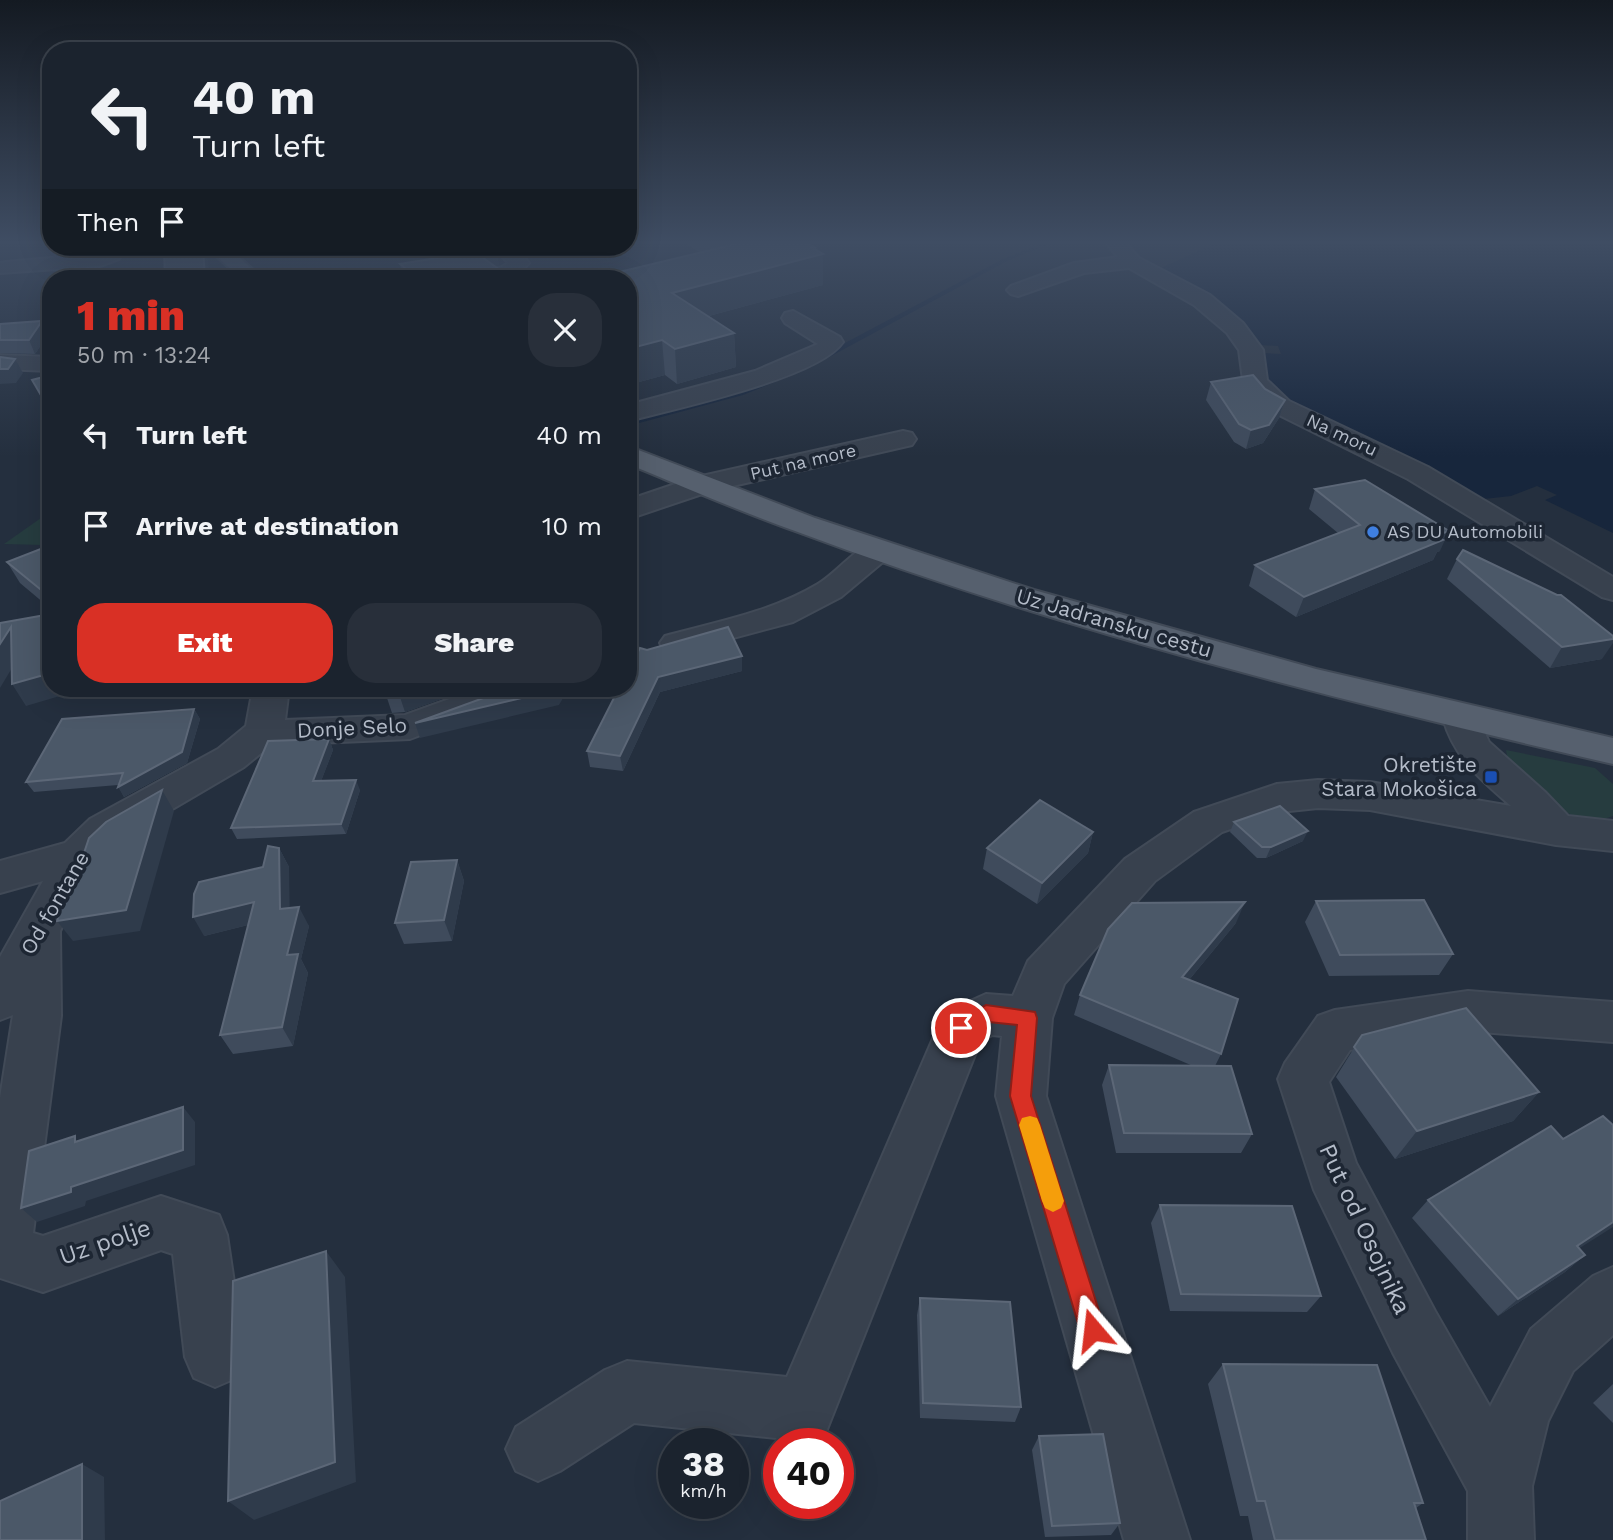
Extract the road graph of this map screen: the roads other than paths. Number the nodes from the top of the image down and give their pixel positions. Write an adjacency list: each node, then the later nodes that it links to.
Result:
1 (1221, 314): 11 (street, Na moru)
2 (793, 318): 5 (street)
3 (0, 362): 4 (street)
4 (42, 364)
5 (637, 411)
6 (903, 439): 8 (street, Put na more)
7 (637, 458): 8 (main road, Uz Jadransku cestu)
8 (703, 484): 9 (street, Put na more); 10 (main road, Uz Jadransku cestu)
9 (637, 508)
10 (879, 550): 12 (street); 15 (main road, Uz Jadransku cestu)
11 (1613, 590)
12 (648, 651)
13 (270, 697): 16 (street)
14 (479, 700): 16 (street, Donje Selo)
15 (1461, 718): 17 (main road, Uz Jadransku cestu); 18 (street)
16 (262, 733): 20 (street, Od fontane)
17 (1613, 751)
18 (1556, 830): 19 (street); 24 (street)
19 (1613, 836)
20 (79, 855): 21 (street); 22 (street, Od fontane)
21 (0, 877)
22 (38, 930): 23 (street, Od fontane); 27 (street, Uz polje)
23 (0, 1000)
24 (1028, 1018): 28 (street); 30 (street)
25 (1613, 1022): 29 (street, Put od Osojnika)
26 (1613, 1296): 29 (street, Put od Osojnika)
27 (215, 1357)
28 (538, 1449)
29 (1500, 1513)
30 (1157, 1540)

